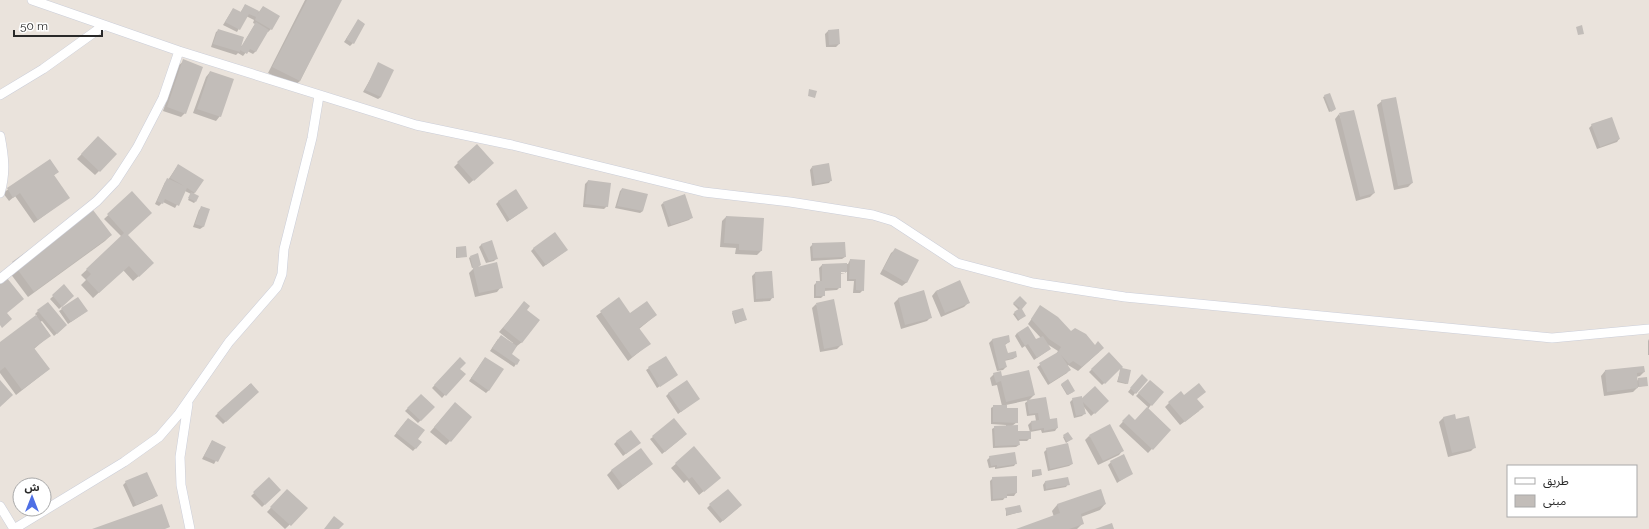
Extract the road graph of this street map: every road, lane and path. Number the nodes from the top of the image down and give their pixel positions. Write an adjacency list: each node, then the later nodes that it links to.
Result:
1 (32, 0): 2 (street)
2 (103, 26): 3 (street); 4 (street)
3 (179, 51): 5 (street); 8 (street)
4 (0, 95)
5 (319, 96): 9 (street); 10 (street)
6 (0, 136): 7 (street)
7 (0, 192)
8 (0, 279)
9 (1649, 329)
10 (188, 401): 12 (street); 13 (street)
11 (0, 506): 12 (street)
12 (14, 529)
13 (190, 529)

